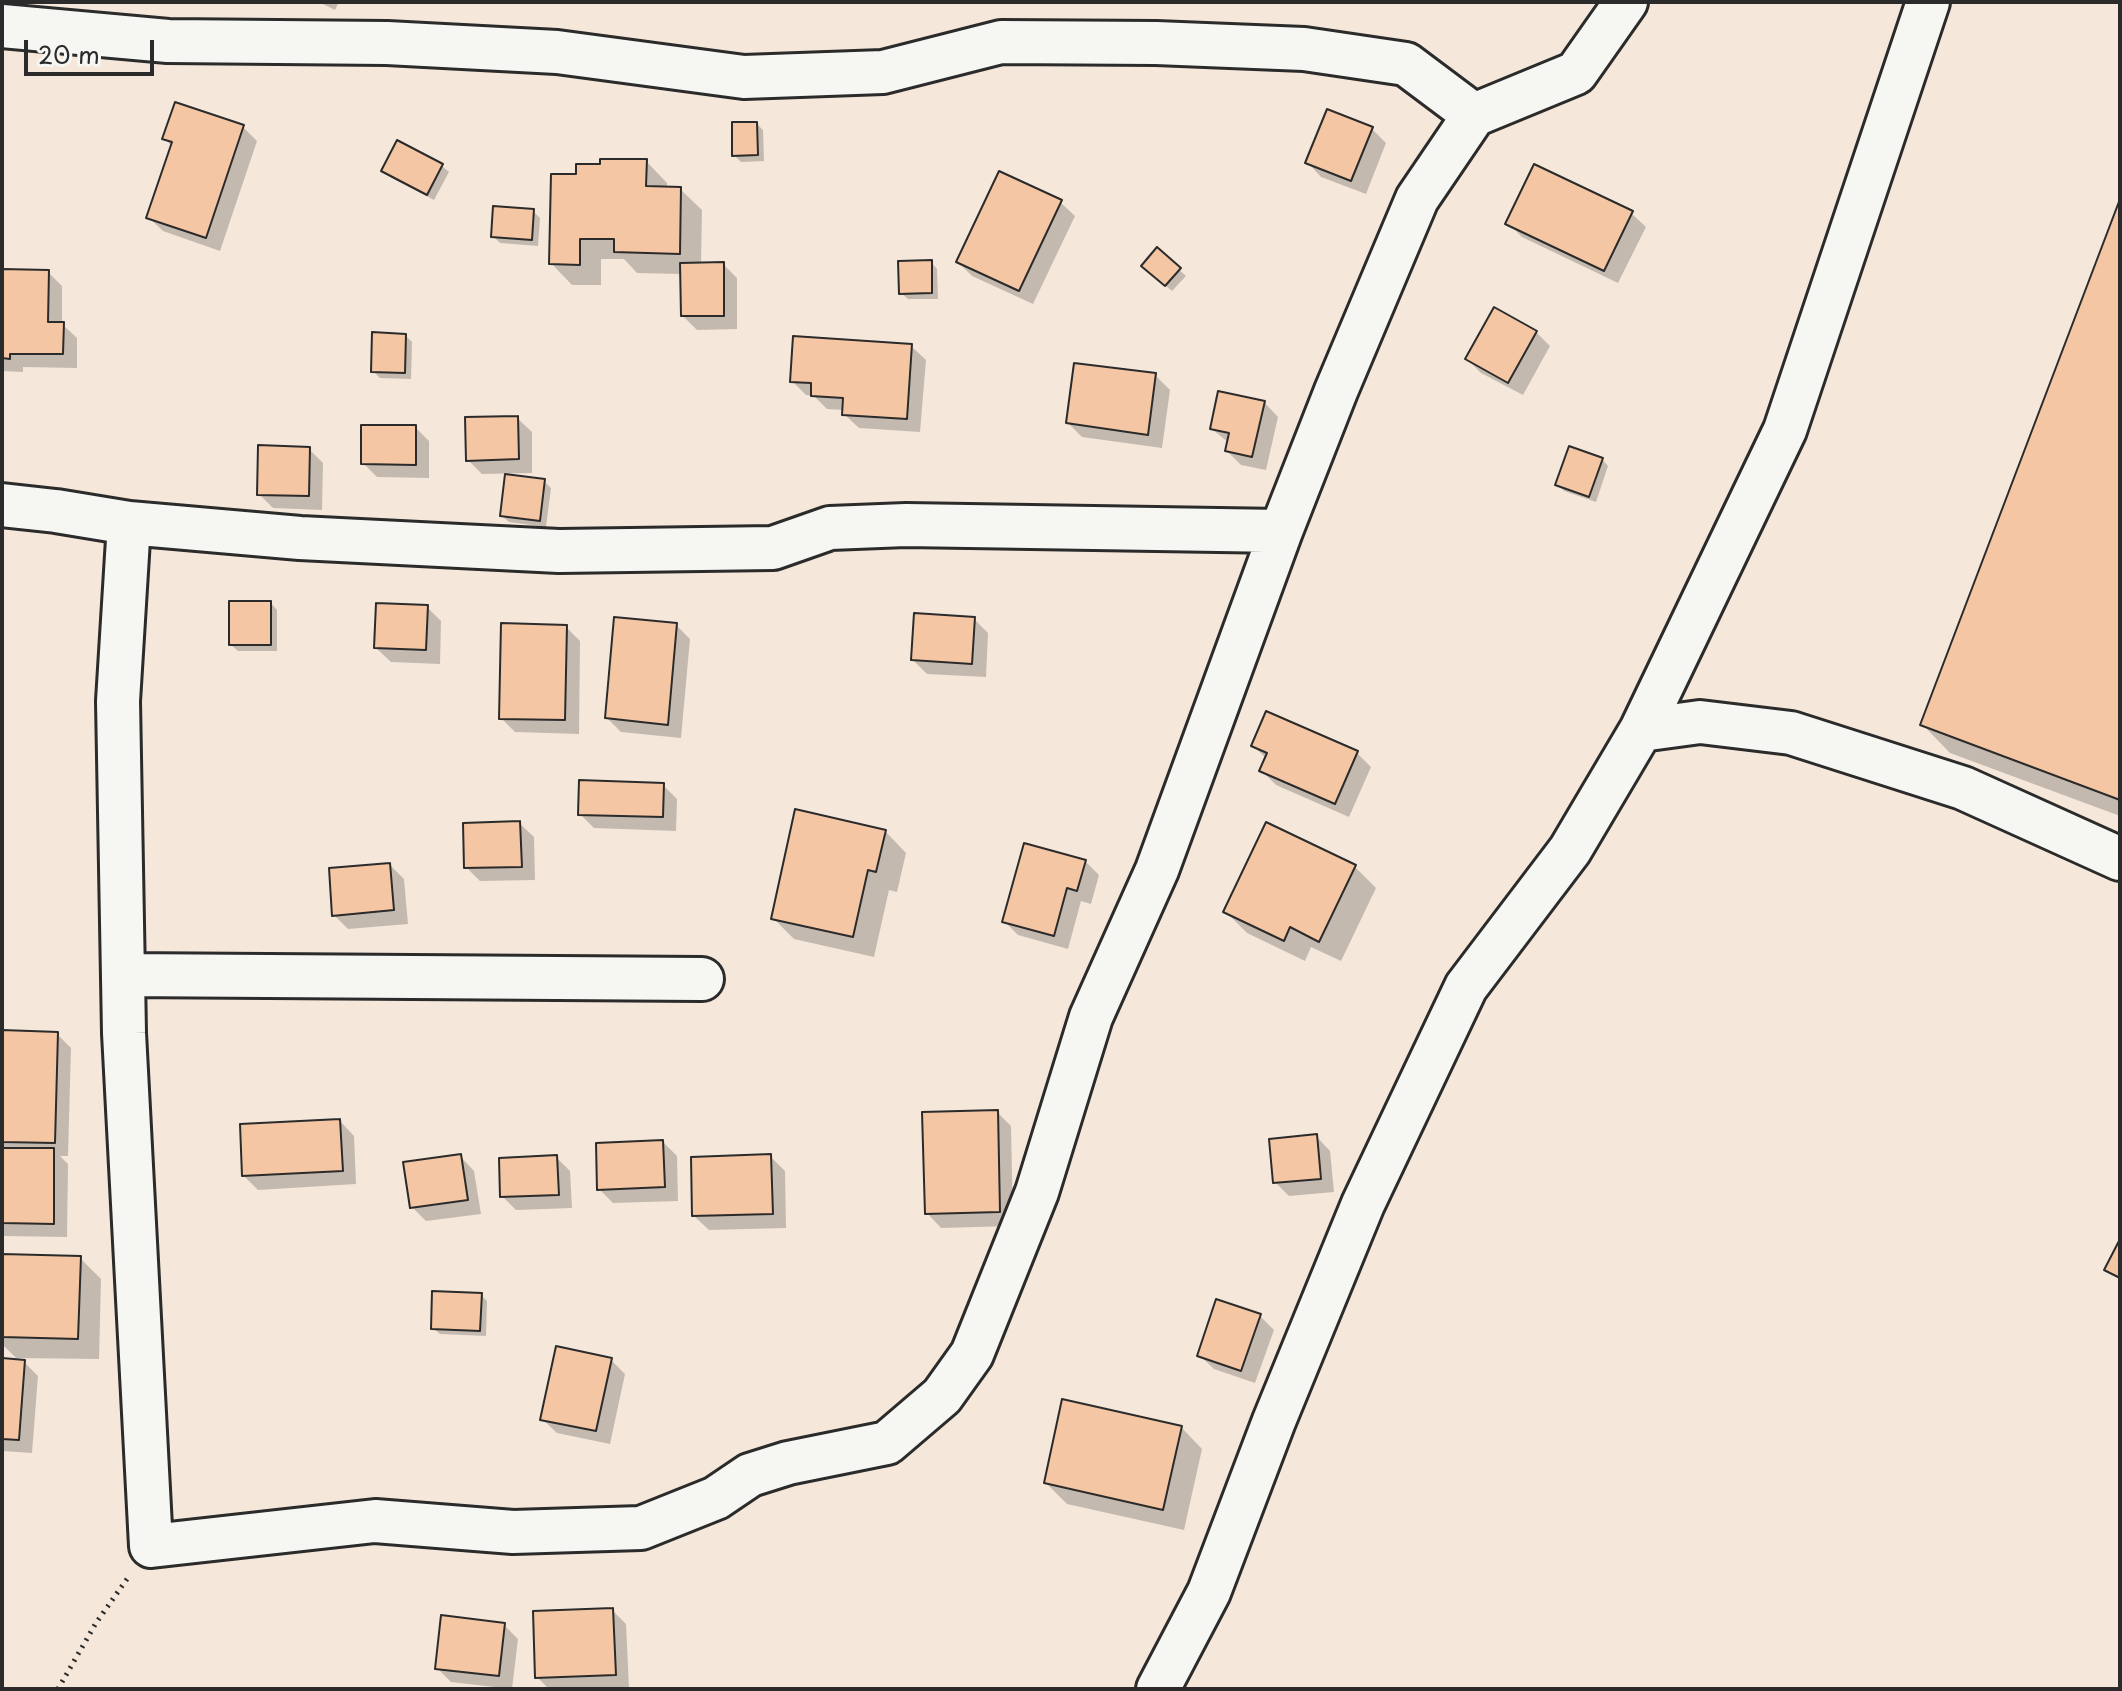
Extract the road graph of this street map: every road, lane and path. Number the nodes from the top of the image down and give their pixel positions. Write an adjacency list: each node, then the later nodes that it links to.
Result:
1 (1626, 2): 4 (street)
2 (1928, 2): 8 (street)
3 (2, 26): 4 (street)
4 (1474, 115): 7 (street)
5 (2, 505): 6 (street)
6 (129, 523): 7 (street); 10 (street)
7 (1281, 531): 12 (street)
8 (1641, 730): 9 (street); 14 (street)
9 (2120, 859)
10 (123, 975): 11 (street); 12 (street)
11 (702, 979)
12 (151, 1546): 13 (path)
13 (58, 1689)
14 (1158, 1689)

